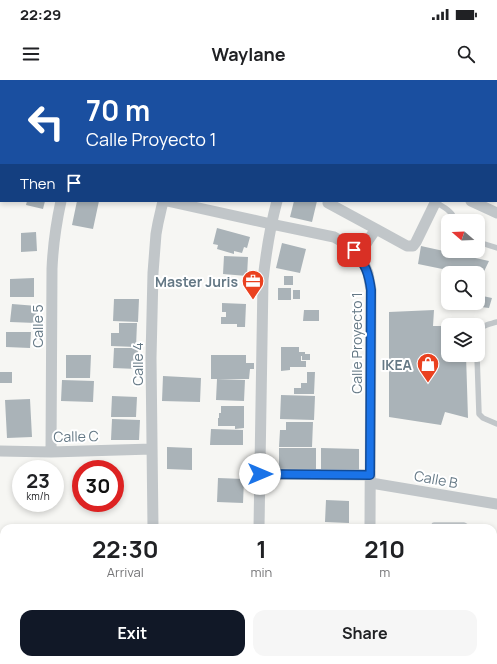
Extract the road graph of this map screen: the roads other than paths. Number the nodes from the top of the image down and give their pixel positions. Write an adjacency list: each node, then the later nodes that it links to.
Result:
1 (61, 202): 21 (street, Calle 5)
2 (164, 202): 19 (street, Calle 4)
3 (172, 202): 10 (street, Calle Proyecto 1)
4 (277, 202): 10 (street)
5 (435, 202): 9 (lane); 11 (street)
6 (473, 202): 8 (street)
7 (328, 204): 11 (street)
8 (497, 213)
9 (452, 214)
10 (271, 224): 14 (street, Calle Proyecto 1); 22 (street)
11 (376, 229): 14 (street)
12 (485, 244): 13 (lane)
13 (497, 248)
14 (359, 256): 23 (street, Calle Proyecto 1)
15 (497, 322): 16 (lane)
16 (485, 325)
17 (477, 362): 18 (lane)
18 (497, 424)
19 (152, 449): 21 (street, Calle C); 25 (street, Calle 4)
20 (0, 450): 21 (street, Calle C)
21 (51, 452)
22 (260, 474): 23 (street, Calle B); 26 (street)
23 (370, 479): 24 (street, Calle B); 27 (street, Calle Proyecto 1)
24 (497, 504)
25 (153, 524)
26 (259, 524)
27 (370, 524)

